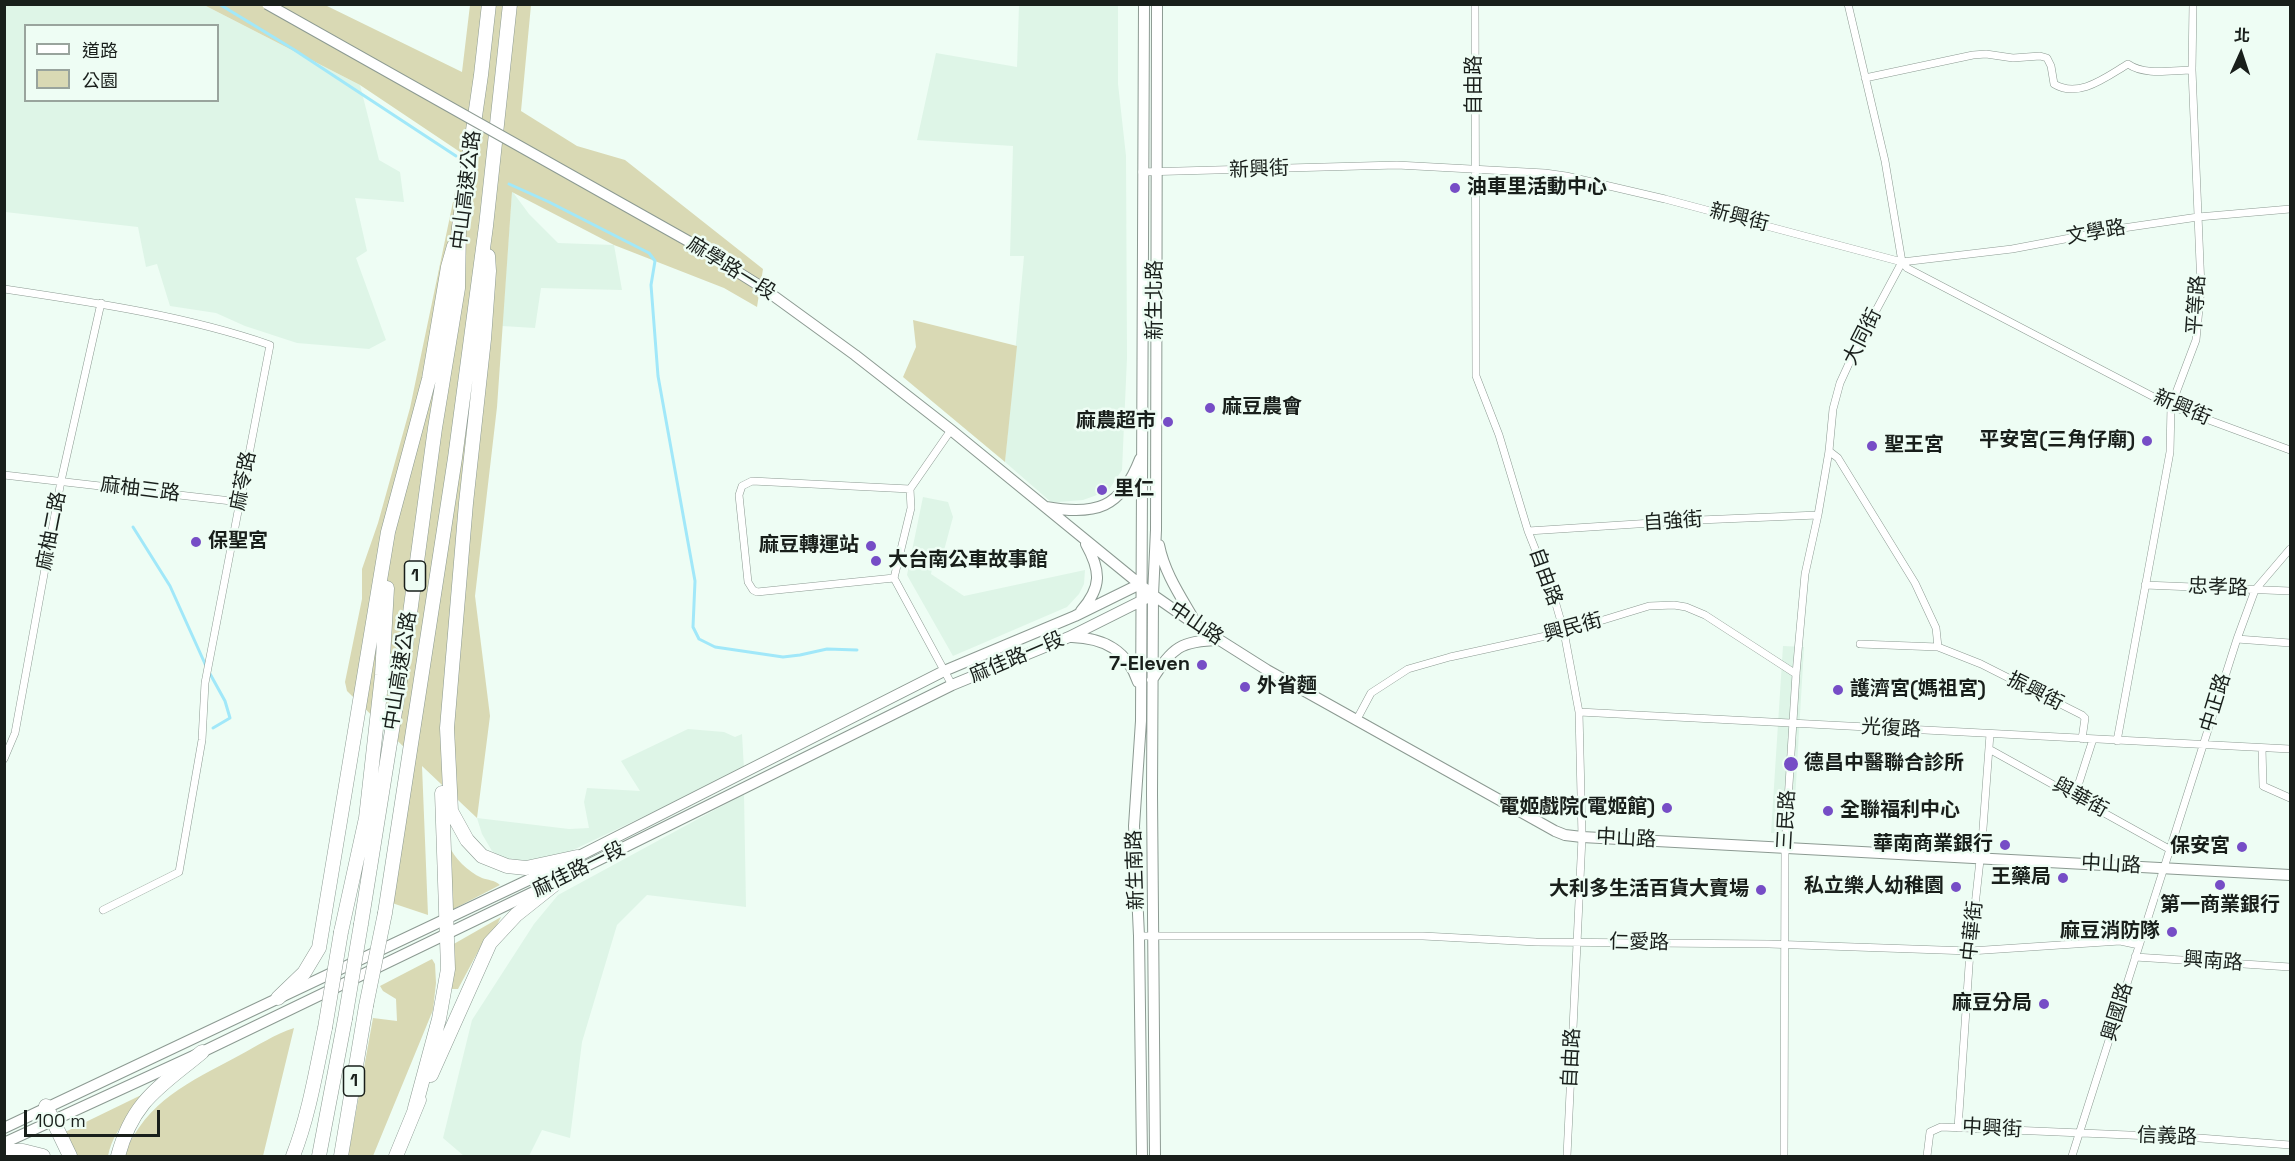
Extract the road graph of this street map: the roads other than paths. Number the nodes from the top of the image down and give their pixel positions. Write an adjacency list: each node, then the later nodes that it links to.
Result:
1 (267, 4): 22 (main road, 麻學路一段, bridge)
2 (489, 4): 17 (highway, 中山高速公路 / 1)
3 (510, 4): 16 (highway, 中山高速公路 / 1)
4 (1144, 4): 12 (main road, 新生北路)
5 (1157, 4): 13 (main road, 新生北路)
6 (1475, 4): 11 (street, 自由路)
7 (1848, 4): 10 (street)
8 (2193, 4): 9 (street, 平等路)
9 (2193, 70): 10 (street); 15 (street, 平等路)
10 (1865, 78): 18 (street)
11 (1475, 168): 13 (street, 新興街); 18 (street, 新興街); 33 (street, 自由路)
12 (1142, 172): 13 (street, 新興街); 25 (main road, 新生北路)
13 (1156, 173): 32 (main road, 新生北路)
14 (2290, 209): 15 (street, 文學路)
15 (2198, 217): 18 (street, 文學路); 21 (street, 平等路)
16 (486, 226): 61 (highway); 108 (highway, 中山高速公路 / 1, bridge)
17 (459, 227): 34 (highway); 107 (highway, 中山高速公路 / 1, bridge)
18 (1902, 262): 21 (street, 新興街); 24 (street, 大同街)
19 (4, 289): 20 (street, 麻苓路)
20 (101, 303): 27 (street, 麻柚二路); 29 (street, 麻苓路)
21 (2170, 406): 23 (street, 新興街); 39 (street, 平等路)
22 (951, 430): 28 (street); 30 (main road, 麻學路一段)
23 (2290, 450)
24 (1829, 451): 31 (street, 三民路); 52 (street)
25 (1142, 453): 30 (main road); 38 (main road, 新生北路)
26 (4, 475): 27 (street, 麻柚三路)
27 (61, 481): 29 (street, 麻柚三路); 70 (street, 麻柚二路)
28 (910, 489): 37 (street); 37 (street)
29 (240, 502): 81 (street, 麻苓路)
30 (1045, 506): 35 (main road, 麻學路一段)
31 (1818, 515): 33 (street, 自強街); 54 (street, 三民路)
32 (1156, 530): 42 (main road, 新生北路); 45 (main road)
33 (1528, 531): 46 (street, 自由路)
34 (388, 532): 92 (highway); 106 (highway, bridge)
35 (1083, 538): 38 (main road, 麻學路一段); 44 (main road)
36 (2290, 549): 40 (street, 中正路)
37 (894, 578): 53 (street)
38 (1140, 584): 42 (main road, 麻學路一段); 43 (main road, 新生南路); 44 (main road, 麻佳路一段)
39 (2145, 585): 40 (street, 忠孝路); 65 (street, 平等路)
40 (2255, 590): 41 (street, 忠孝路); 48 (street, 中正路)
41 (2290, 591)
42 (1153, 595): 43 (main road, 麻佳路一段); 45 (main road, 中山路); 55 (main road, 新生南路)
43 (1140, 602): 47 (main road, 麻佳路一段); 57 (main road, 新生南路)
44 (1075, 616): 53 (main road, 麻佳路一段)
45 (1199, 627): 49 (main road, 中山路)
46 (1564, 632): 54 (street, 興民街); 58 (street, 自由路); 59 (street, 興民街)
47 (1069, 637): 56 (main road, 麻佳路一段); 57 (main road)
48 (2237, 639): 50 (street); 66 (street, 中正路)
49 (1219, 640): 55 (main road); 59 (main road, 中山路)
50 (2290, 643)
51 (1860, 644): 52 (street, 振興街)
52 (1938, 647): 63 (street, 振興街)
53 (944, 671): 56 (street); 76 (main road, 麻佳路一段)
54 (1796, 674): 60 (street, 三民路)
55 (1152, 680): 85 (main road, 新生南路)
56 (952, 685): 80 (main road, 麻佳路一段)
57 (1140, 688): 84 (main road, 新生南路)
58 (1579, 712): 60 (street, 光復路); 73 (street, 自由路)
59 (1356, 721): 73 (main road, 中山路)
60 (1793, 724): 62 (street, 光復路); 74 (street, 三民路)
61 (447, 728): 76 (highway); 82 (highway)
62 (1990, 734): 63 (street, 光復路); 68 (street, 中華街)
63 (2082, 739): 64 (street, 光復路)
64 (2093, 739): 65 (street, 光復路); 71 (street)
65 (2117, 741): 66 (street, 光復路)
66 (2203, 746): 67 (street, 光復路); 75 (street, 中正路)
67 (2262, 748): 69 (street, 光復路); 72 (street)
68 (1989, 749): 71 (street, 與華街); 77 (street, 中華街)
69 (2290, 749)
70 (4, 759)
71 (2075, 795): 75 (street, 與華街)
72 (2290, 798)
73 (1582, 837): 74 (main road, 中山路); 86 (street, 自由路)
74 (1785, 848): 77 (main road, 中山路); 87 (street, 三民路)
75 (2169, 849): 78 (street, 中正路)
76 (577, 857): 82 (main road, 麻佳路一段)
77 (1980, 857): 78 (main road, 中山路); 89 (street, 中華街)
78 (2163, 868): 79 (main road, 中山路); 88 (street, 興國路)
79 (2290, 875)
80 (566, 876): 83 (main road, 麻佳路一段); 95 (highway)
81 (103, 910)
82 (445, 921): 83 (highway); 92 (main road, 麻佳路一段)
83 (447, 936): 93 (main road, 麻佳路一段); 95 (highway)
84 (1139, 936): 85 (street, 仁愛路); 110 (main road, 新生南路)
85 (1153, 936): 86 (street, 仁愛路); 111 (main road, 新生南路)
86 (1579, 942): 87 (street, 仁愛路); 112 (street, 自由路)
87 (1784, 945): 89 (street, 仁愛路); 113 (street, 三民路)
88 (2139, 945): 89 (street, 仁愛路); 90 (street, 興國路)
89 (1970, 951): 98 (street, 中華街)
90 (2135, 957): 91 (street, 興南路); 99 (street, 興國路)
91 (2290, 967)
92 (278, 998): 94 (main road, 麻佳路一段)
93 (202, 1052): 96 (main road, 麻佳路一段); 105 (highway)
94 (46, 1106): 96 (highway); 97 (main road, 麻佳路一段)
95 (415, 1108): 109 (highway)
96 (54, 1121): 100 (main road, 麻佳路一段); 104 (highway)
97 (4, 1128)
98 (1958, 1128): 99 (street, 中興街); 114 (street, 中興街)
99 (2079, 1133): 101 (street, 信義路); 115 (street, 興國路)
100 (4, 1143)
101 (2290, 1145)
102 (4, 1151): 103 (highway)
103 (43, 1156)
104 (70, 1156)
105 (118, 1156)
106 (293, 1156)
107 (319, 1156)
108 (340, 1156)
109 (396, 1156)
110 (1142, 1156)
111 (1155, 1156)
112 (1567, 1156)
113 (1784, 1156)
114 (1927, 1156)
115 (2072, 1156)

